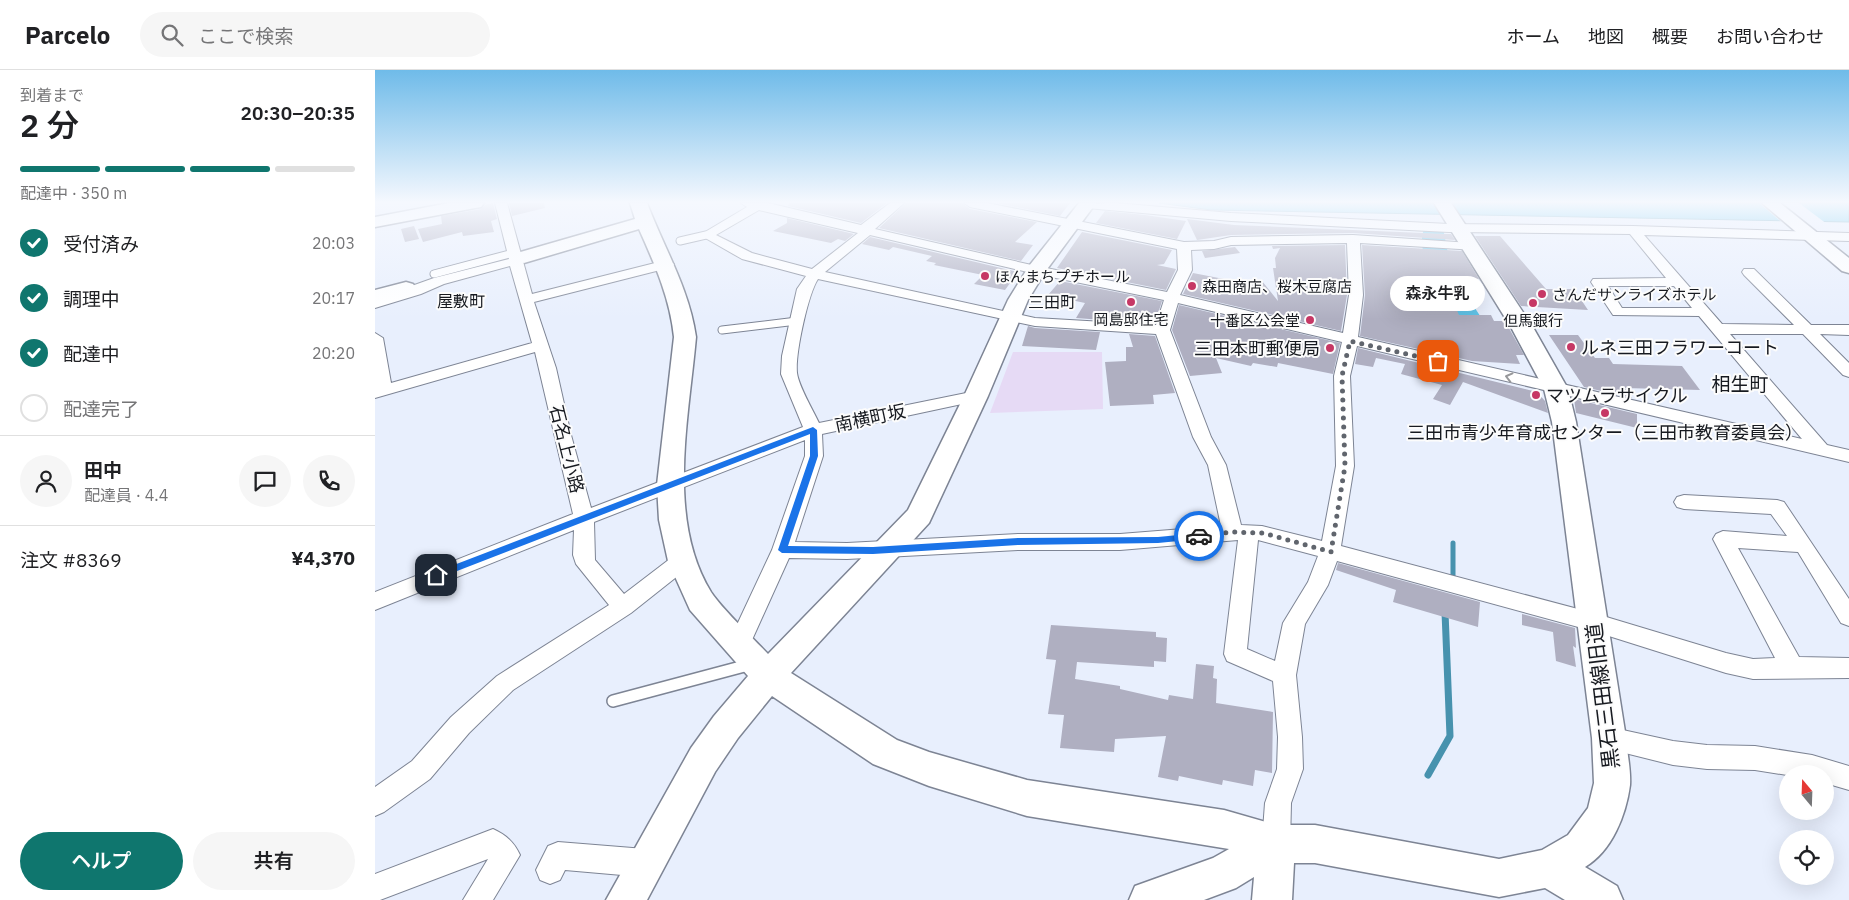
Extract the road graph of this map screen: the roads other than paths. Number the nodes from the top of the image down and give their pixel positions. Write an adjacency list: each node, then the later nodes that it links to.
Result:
1 (512, 242): 20 (street)
2 (559, 242): 20 (street)
3 (656, 242): 21 (street)
4 (719, 242): 26 (street)
5 (852, 242): 26 (street)
6 (919, 242): 23 (street)
7 (1058, 242): 23 (street)
8 (1161, 242): 18 (street)
9 (1228, 242): 18 (street)
10 (1353, 242): 42 (street)
11 (1396, 242): 17 (street)
12 (1439, 242): 17 (street)
13 (1468, 242): 46 (street, 黒石三田線旧道)
14 (1643, 242): 27 (street)
15 (1825, 242): 22 (street)
16 (1831, 242): 19 (street)
17 (1432, 244)
18 (1184, 246): 30 (street)
19 (1849, 252)
20 (517, 257): 25 (lane); 31 (street); 32 (street)
21 (667, 264): 31 (street); 52 (street)
22 (1849, 267)
23 (1036, 270): 30 (street); 34 (street)
24 (1749, 272): 39 (street)
25 (434, 274)
26 (814, 274): 34 (street); 35 (street)
27 (1678, 282): 33 (street); 33 (street)
28 (405, 288): 29 (street)
29 (375, 296)
30 (1172, 297): 38 (street); 42 (street)
31 (526, 300): 43 (street)
32 (375, 304)
33 (1704, 312): 36 (street)
34 (1010, 318): 38 (street); 48 (street)
35 (797, 321): 37 (lane); 49 (street)
36 (1719, 329): 39 (street); 50 (street)
37 (722, 330)
38 (1162, 330): 57 (street)
39 (1805, 330): 40 (street); 45 (street)
40 (1849, 330)
41 (375, 338): 47 (street)
42 (1350, 341): 46 (street, one-way to 42); 61 (street)
43 (541, 345): 44 (street); 47 (street)
44 (548, 368): 56 (street, 石名上小路)
45 (1849, 372)
46 (1556, 389): 50 (street); 66 (street, 黒石三田線旧道)
47 (380, 392)
48 (976, 396): 49 (street, 南横町坂); 60 (street)
49 (813, 430): 52 (street, 南横町坂); 59 (street)
50 (1821, 449): 51 (street)
51 (1849, 456)
52 (670, 485): 56 (street, 南横町坂); 62 (street)
53 (1735, 487): 55 (street)
54 (1684, 502): 55 (street)
55 (1745, 504): 58 (street)
56 (584, 518): 63 (street, 南横町坂); 64 (street, 石名上小路)
57 (1240, 533): 60 (street); 61 (street); 71 (street)
58 (1803, 545): 65 (street); 68 (street)
59 (782, 550): 60 (street); 67 (street)
60 (887, 550): 70 (street)
61 (1331, 552): 66 (street); 71 (street)
62 (682, 562): 64 (street); 67 (street)
63 (375, 601)
64 (623, 607): 75 (street)
65 (1849, 617)
66 (1593, 622): 68 (street); 73 (street, 黒石三田線旧道)
67 (739, 644): 70 (street)
68 (1792, 667): 69 (street)
69 (1849, 668)
70 (762, 669): 72 (lane); 76 (street); 77 (street)
71 (1284, 675): 76 (street)
72 (613, 701)
73 (1609, 738): 74 (street); 78 (street, 黒石三田線旧道)
74 (1849, 778)
75 (375, 802)
76 (1276, 844): 78 (street, 黒石三田線旧道); 83 (street); 84 (street)
77 (645, 863): 79 (street); 82 (street)
78 (1548, 868): 85 (street)
79 (549, 870)
80 (375, 888): 81 (street)
81 (477, 900)
82 (627, 900)
83 (1149, 900)
84 (1272, 900)
85 (1603, 900)

